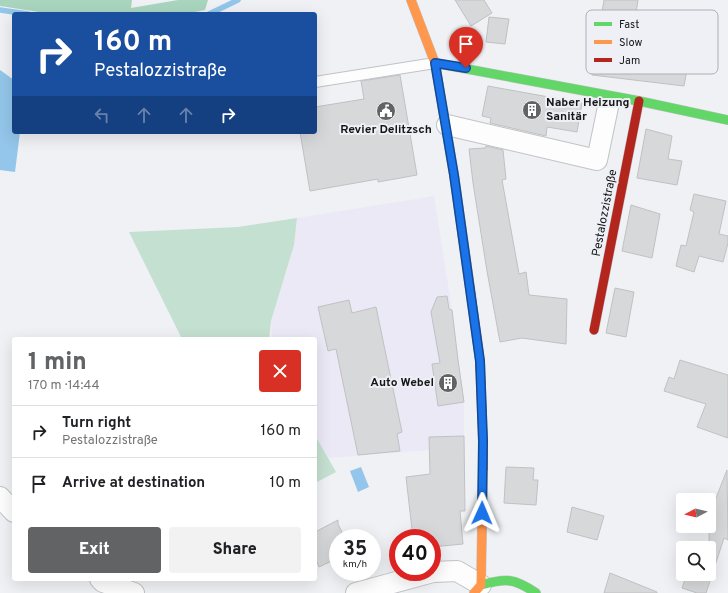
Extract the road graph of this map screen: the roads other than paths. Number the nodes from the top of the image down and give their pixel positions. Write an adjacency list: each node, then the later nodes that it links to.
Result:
1 (411, 0): 2 (street)
2 (435, 63): 3 (lane); 4 (street); 7 (street)
3 (317, 82)
4 (639, 101): 6 (street); 8 (street, Pestalozzistraße)
5 (608, 107): 7 (street)
6 (728, 120)
7 (447, 125): 12 (street)
8 (594, 330)
9 (0, 498): 10 (street)
10 (12, 510)
11 (103, 581): 13 (street)
12 (477, 589): 14 (street); 15 (street)
13 (134, 593)
14 (356, 593)
15 (536, 593)

